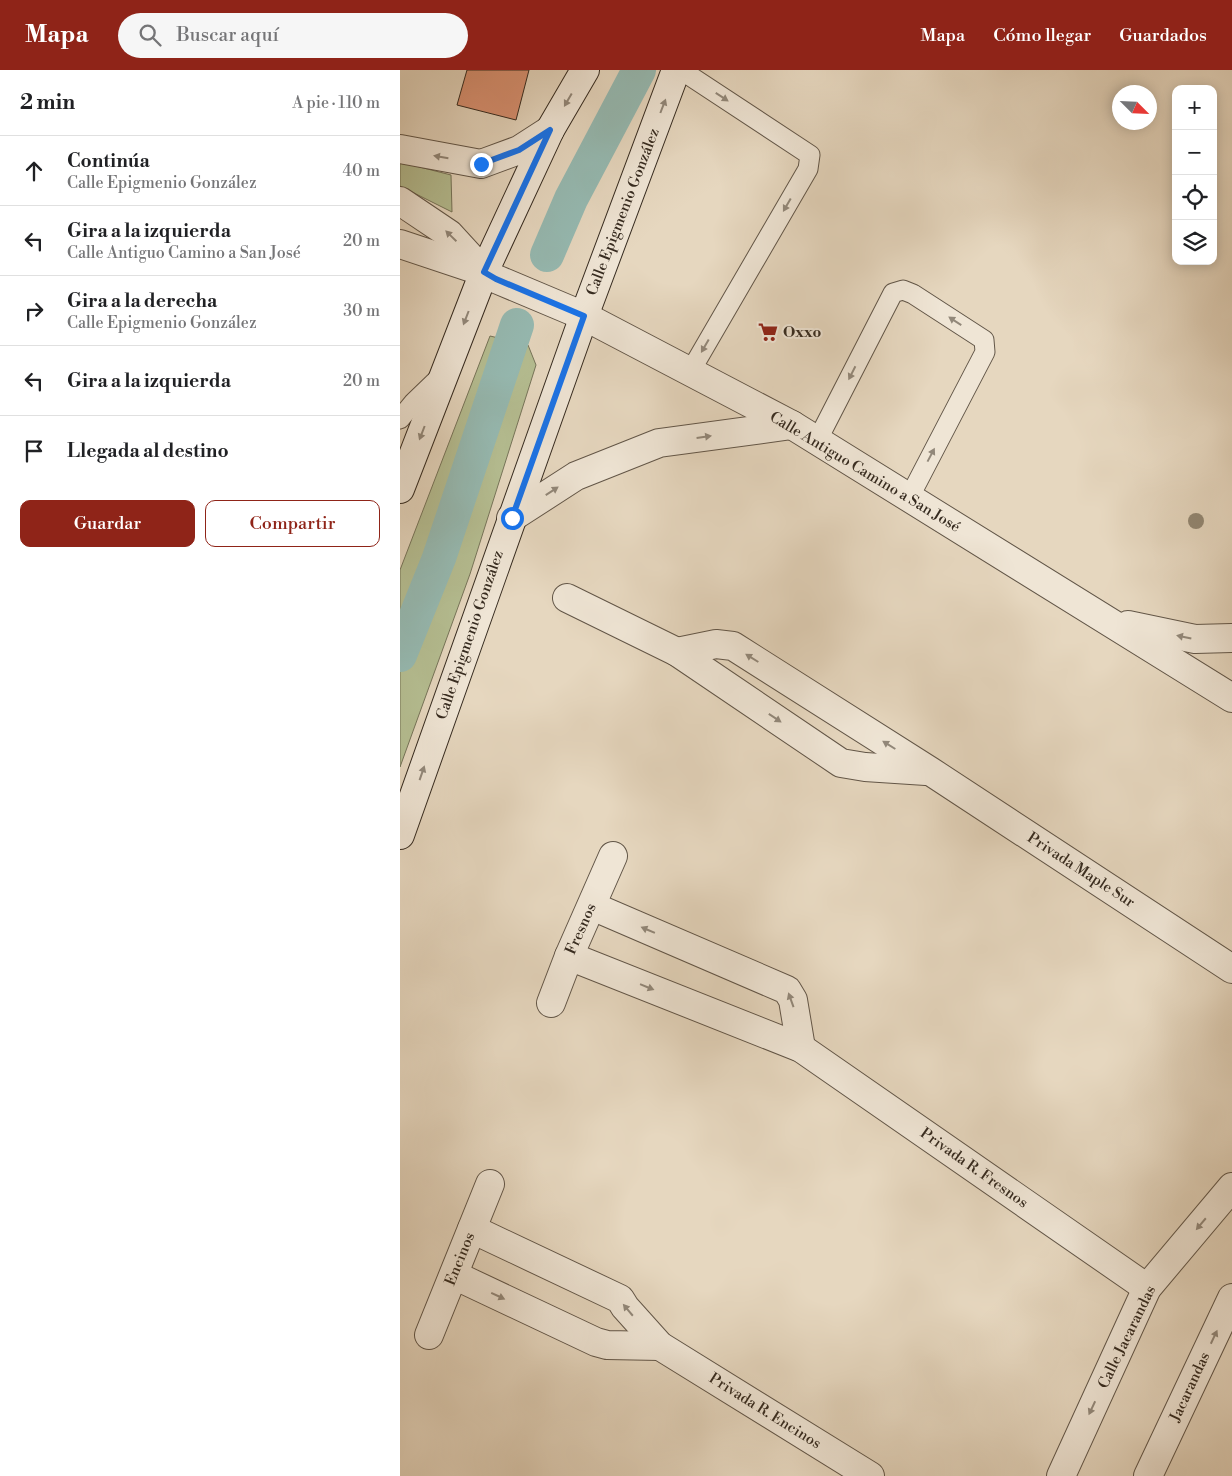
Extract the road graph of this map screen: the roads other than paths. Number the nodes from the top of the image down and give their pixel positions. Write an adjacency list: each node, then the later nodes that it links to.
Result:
1 (585, 70): 4 (street, one-way to 4)
2 (676, 70): 9 (street, Calle Epigmenio González, one-way to 2)
3 (681, 70): 11 (lane, one-way to 11)
4 (550, 130): 5 (street, one-way to 5); 8 (street)
5 (400, 149)
6 (400, 201): 8 (street, one-way to 6)
7 (400, 244): 8 (street, Calle Antiguo Camino a San José)
8 (490, 276): 9 (street, Calle Antiguo Camino a San José); 10 (street, one-way to 10)
9 (578, 313): 11 (street, Calle Antiguo Camino a San José); 17 (street, Calle Epigmenio González)
10 (446, 371): 12 (lane); 15 (street, one-way to 15)
11 (690, 372): 13 (street, Calle Antiguo Camino a San José)
12 (400, 418)
13 (792, 426): 14 (street, Calle Antiguo Camino a San José); 17 (street, one-way to 13)
14 (818, 441): 16 (street, Calle Antiguo Camino a San José); 16 (lane, one-way to 14)
15 (400, 489)
16 (908, 498): 19 (street, Calle Antiguo Camino a San José)
17 (512, 518): 24 (street, Calle Epigmenio González, one-way to 17)
18 (567, 598): 21 (street, Privada Maple Sur)
19 (1108, 621): 20 (street, one-way to 19); 22 (street, Calle Antiguo Camino a San José)
20 (1232, 638)
21 (677, 652): 23 (street, Privada Maple Sur, one-way to 23); 23 (street, Privada Maple Sur, one-way to 21)
22 (1232, 698)
23 (930, 771): 28 (street, Privada Maple Sur)
24 (400, 835)
25 (613, 856): 26 (street, Fresnos)
26 (592, 906): 27 (street, Fresnos); 30 (street, one-way to 26)
27 (569, 956): 29 (street, Fresnos); 30 (street, Privada R. Fresnos, one-way to 30)
28 (1232, 969)
29 (551, 1003)
30 (801, 1048): 35 (street, Privada R. Fresnos)
31 (490, 1184): 33 (street, Encinos)
32 (1232, 1187): 35 (street, Calle Jacarandas, one-way to 35)
33 (472, 1229): 34 (street, Encinos); 38 (street, Privada R. Encinos, one-way to 33)
34 (454, 1274): 37 (street, Encinos); 38 (street, one-way to 38)
35 (1147, 1288): 40 (street, Calle Jacarandas, one-way to 40)
36 (1232, 1298): 41 (street, Jacarandas, one-way to 36)
37 (429, 1335)
38 (660, 1346): 39 (street, Privada R. Encinos)
39 (870, 1476)
40 (1061, 1476)
41 (1148, 1476)

